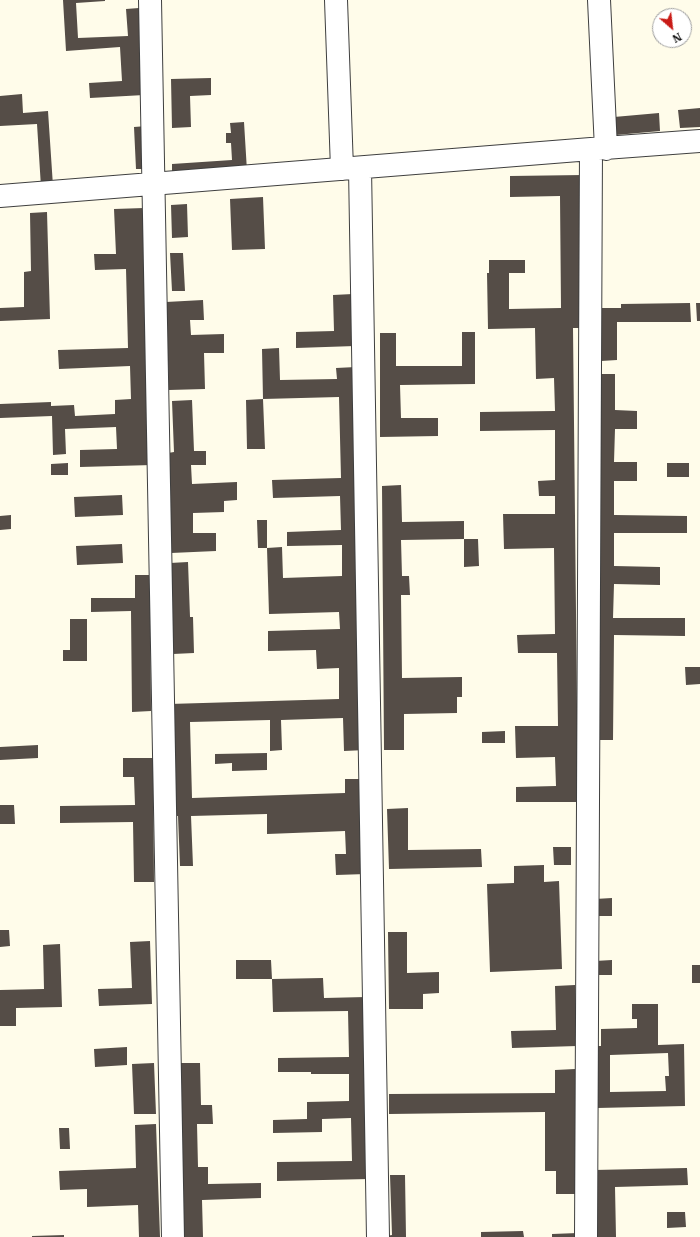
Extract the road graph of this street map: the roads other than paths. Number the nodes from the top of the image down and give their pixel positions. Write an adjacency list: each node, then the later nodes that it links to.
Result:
1 (150, 0): 7 (street)
2 (336, 0): 6 (street)
3 (599, 0): 5 (street)
4 (700, 142): 5 (street)
5 (599, 149): 6 (street); 11 (street)
6 (351, 169): 7 (street); 10 (street)
7 (154, 184): 8 (street); 9 (street)
8 (0, 196)
9 (173, 1237)
10 (378, 1237)
11 (586, 1237)

